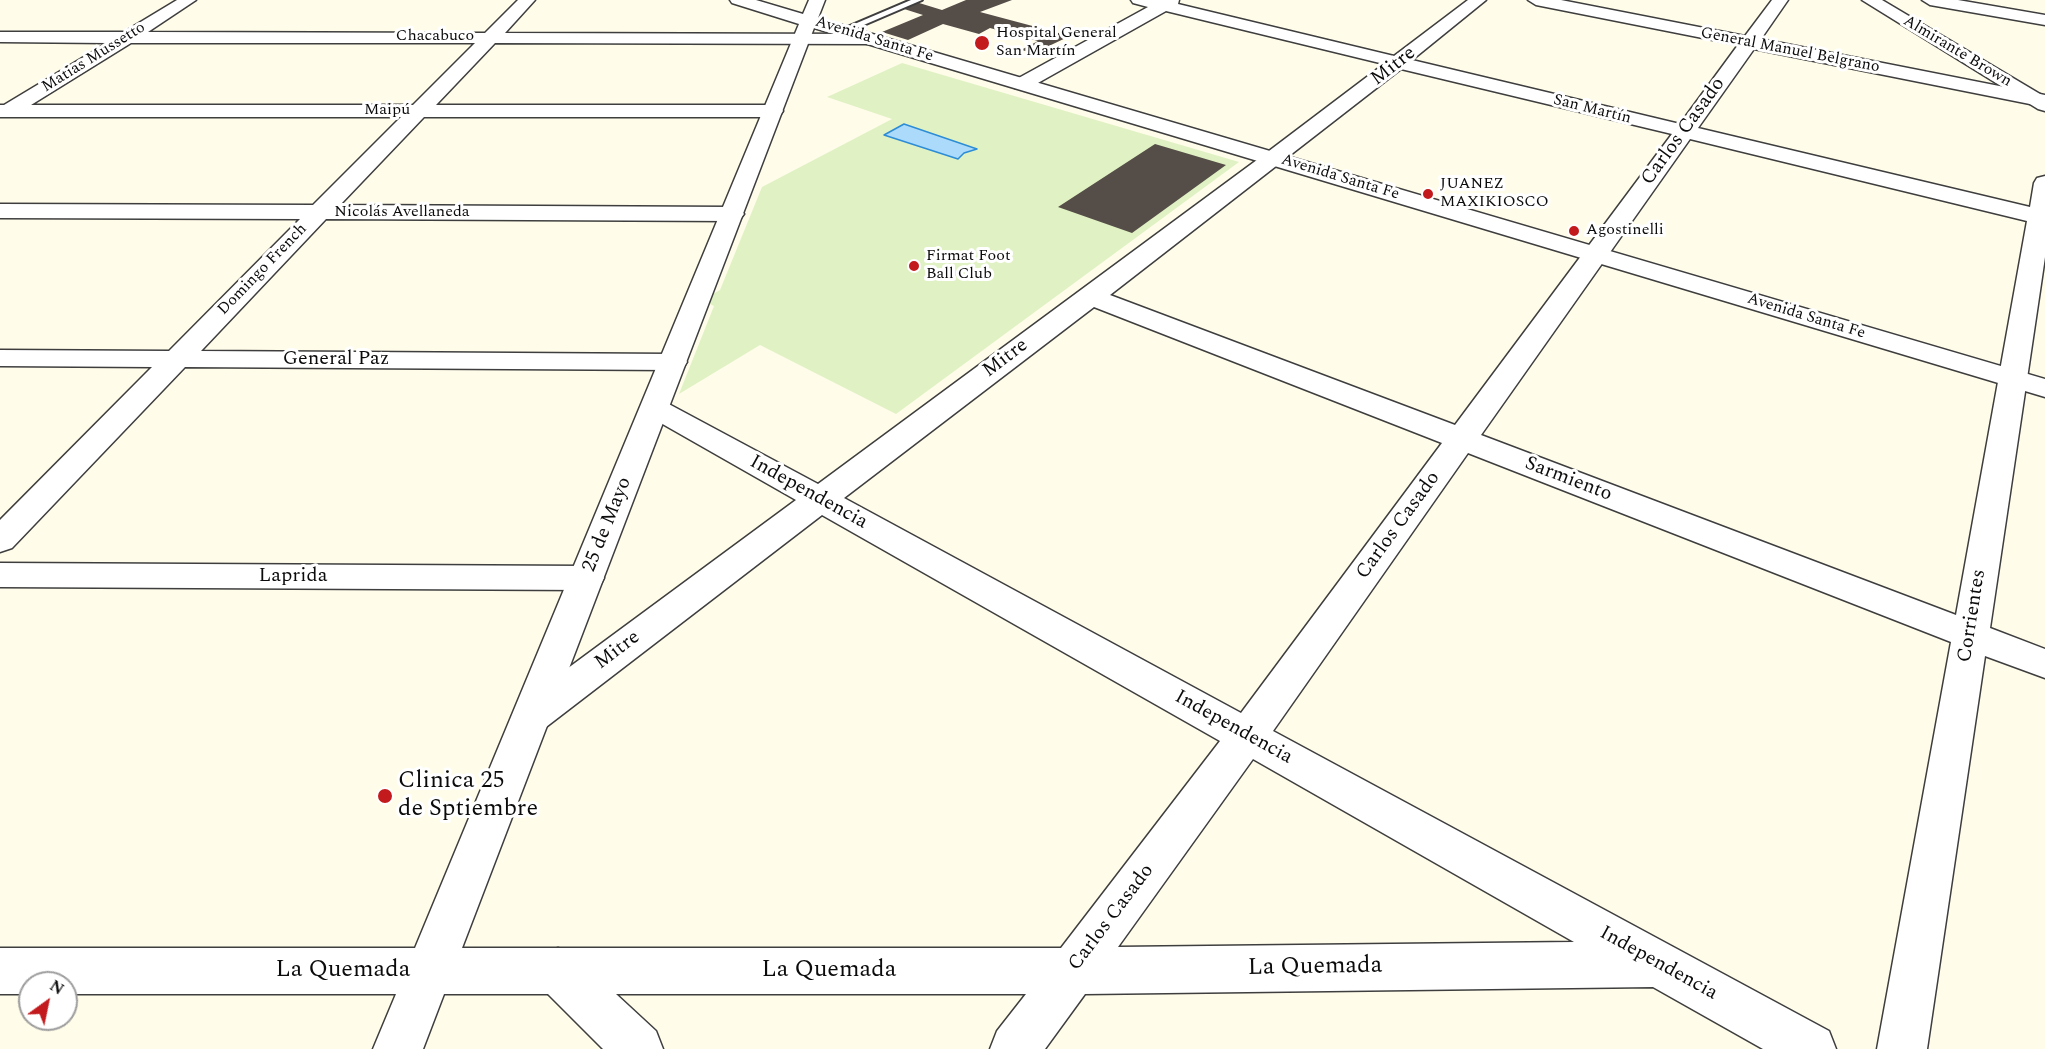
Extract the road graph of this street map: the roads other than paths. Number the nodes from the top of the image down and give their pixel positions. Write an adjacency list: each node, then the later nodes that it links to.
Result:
1 (188, 0): 16 (street, Matias Mussetto)
2 (527, 0): 17 (street, Domingo French)
3 (738, 0): 12 (street, Avenida Santa Fe)
4 (918, 0): 14 (lane)
5 (1139, 0): 11 (street, San Martín)
6 (1478, 0): 20 (street, Mitre)
7 (1536, 0): 19 (street, General Manuel Belgrano)
8 (1780, 0): 19 (street, Carlos Casado)
9 (1870, 0): 22 (street, Almirante Brown)
10 (1930, 0): 13 (street)
11 (1169, 3): 20 (street, San Martín); 21 (street)
12 (810, 20): 14 (street, Avenida Santa Fe); 17 (street, Chacabuco); 18 (street, Chacabuco); 24 (street, 25 de Mayo)
13 (2045, 20)
14 (842, 31): 18 (street, Avenida Santa Fe)
15 (0, 37): 16 (street, Chacabuco)
16 (127, 37): 17 (street, Chacabuco); 25 (street, Matias Mussetto)
17 (490, 38): 23 (street, Domingo French)
18 (869, 39): 21 (street, Avenida Santa Fe)
19 (1748, 43): 22 (street, General Manuel Belgrano); 26 (street, Carlos Casado)
20 (1400, 63): 26 (street, San Martín); 27 (street, Mitre)
21 (1022, 84): 27 (street, Avenida Santa Fe)
22 (2042, 102)
23 (419, 111): 24 (street, Maipú); 25 (street, Maipú); 30 (street, Domingo French)
24 (773, 111): 31 (street, 25 de Mayo)
25 (2, 112)
26 (1684, 132): 28 (street, San Martín); 32 (street, Carlos Casado)
27 (1274, 159): 32 (street, Avenida Santa Fe); 33 (street, Mitre)
28 (2043, 206): 37 (street, Corrientes)
29 (0, 211): 30 (street, Nicolás Avellaneda)
30 (320, 213): 31 (street, Nicolás Avellaneda); 35 (street, Domingo French)
31 (732, 214): 36 (street, 25 de Mayo)
32 (1596, 254): 37 (street, Avenida Santa Fe); 39 (street, Carlos Casado)
33 (1090, 296): 39 (street, Sarmiento); 40 (street, Mitre)
34 (0, 358): 35 (street, General Paz)
35 (177, 359): 36 (street, General Paz); 41 (street, Domingo French)
36 (673, 362): 38 (street, 25 de Mayo)
37 (2029, 383): 44 (street, Corrientes)
38 (655, 408): 40 (street, Independencia); 43 (street, 25 de Mayo)
39 (1462, 439): 44 (street, Sarmiento); 47 (street, Carlos Casado)
40 (820, 500): 46 (street, Mitre); 47 (street, Independencia)
41 (0, 540)
42 (0, 575): 43 (street, Laprida)
43 (587, 578): 46 (street, 25 de Mayo)
44 (1970, 635): 45 (street, Sarmiento); 57 (street, Corrientes)
45 (2045, 664)
46 (532, 716): 50 (street, 25 de Mayo)
47 (1246, 736): 48 (street, Independencia); 52 (street, Carlos Casado)
48 (1658, 964): 52 (street, La Quemada); 56 (street, Independencia)
49 (0, 971): 50 (street, La Quemada)
50 (430, 971): 51 (street, La Quemada); 53 (street, 25 de Mayo)
51 (558, 971): 52 (street, La Quemada); 54 (street)
52 (1073, 971): 55 (street, Carlos Casado)
53 (398, 1049)
54 (638, 1049)
55 (1015, 1049)
56 (1811, 1049)
57 (1902, 1049)

